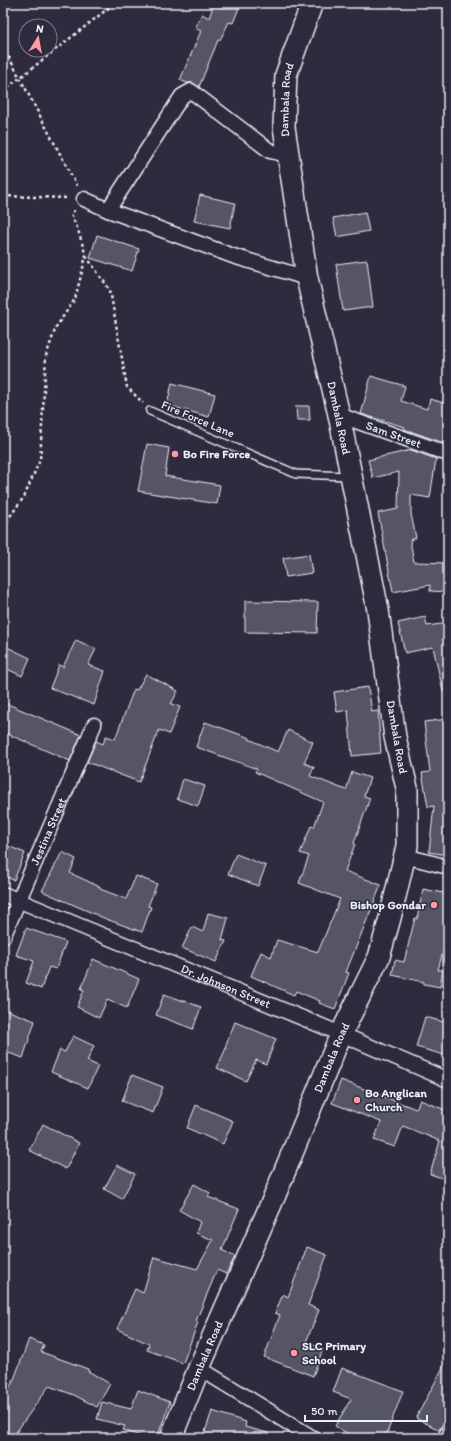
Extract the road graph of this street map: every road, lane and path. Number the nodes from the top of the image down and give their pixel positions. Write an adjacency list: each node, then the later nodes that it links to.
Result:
1 (115, 3): 4 (path)
2 (312, 3): 6 (street, Dambala Road)
3 (3, 46): 4 (path)
4 (19, 77): 5 (path); 8 (path)
5 (3, 90)
6 (288, 155): 9 (street); 11 (street, Dambala Road)
7 (3, 196): 8 (path)
8 (84, 199): 9 (street); 10 (path)
9 (108, 210): 11 (street)
10 (86, 256): 12 (path); 16 (path)
11 (307, 278): 13 (street, Dambala Road)
12 (150, 411): 15 (lane, Fire Force Lane)
13 (339, 415): 14 (street, Sam Street); 15 (street, Dambala Road)
14 (448, 454)
15 (351, 476): 18 (street, Dambala Road)
16 (3, 526)
17 (94, 726): 21 (street, Jestina Street)
18 (405, 856): 19 (street); 23 (street, Dambala Road)
19 (448, 867)
20 (3, 894): 21 (street, Dr. Johnson Street)
21 (20, 900): 22 (street, Jestina Street); 23 (street, Dr. Johnson Street)
22 (3, 937)
23 (341, 1034): 24 (street, Dr. Johnson Street); 25 (street, Dambala Road)
24 (448, 1080)
25 (200, 1368): 27 (street, Dambala Road); 28 (street)
26 (448, 1432): 29 (street)
27 (171, 1438)
28 (313, 1438)
29 (445, 1438)

